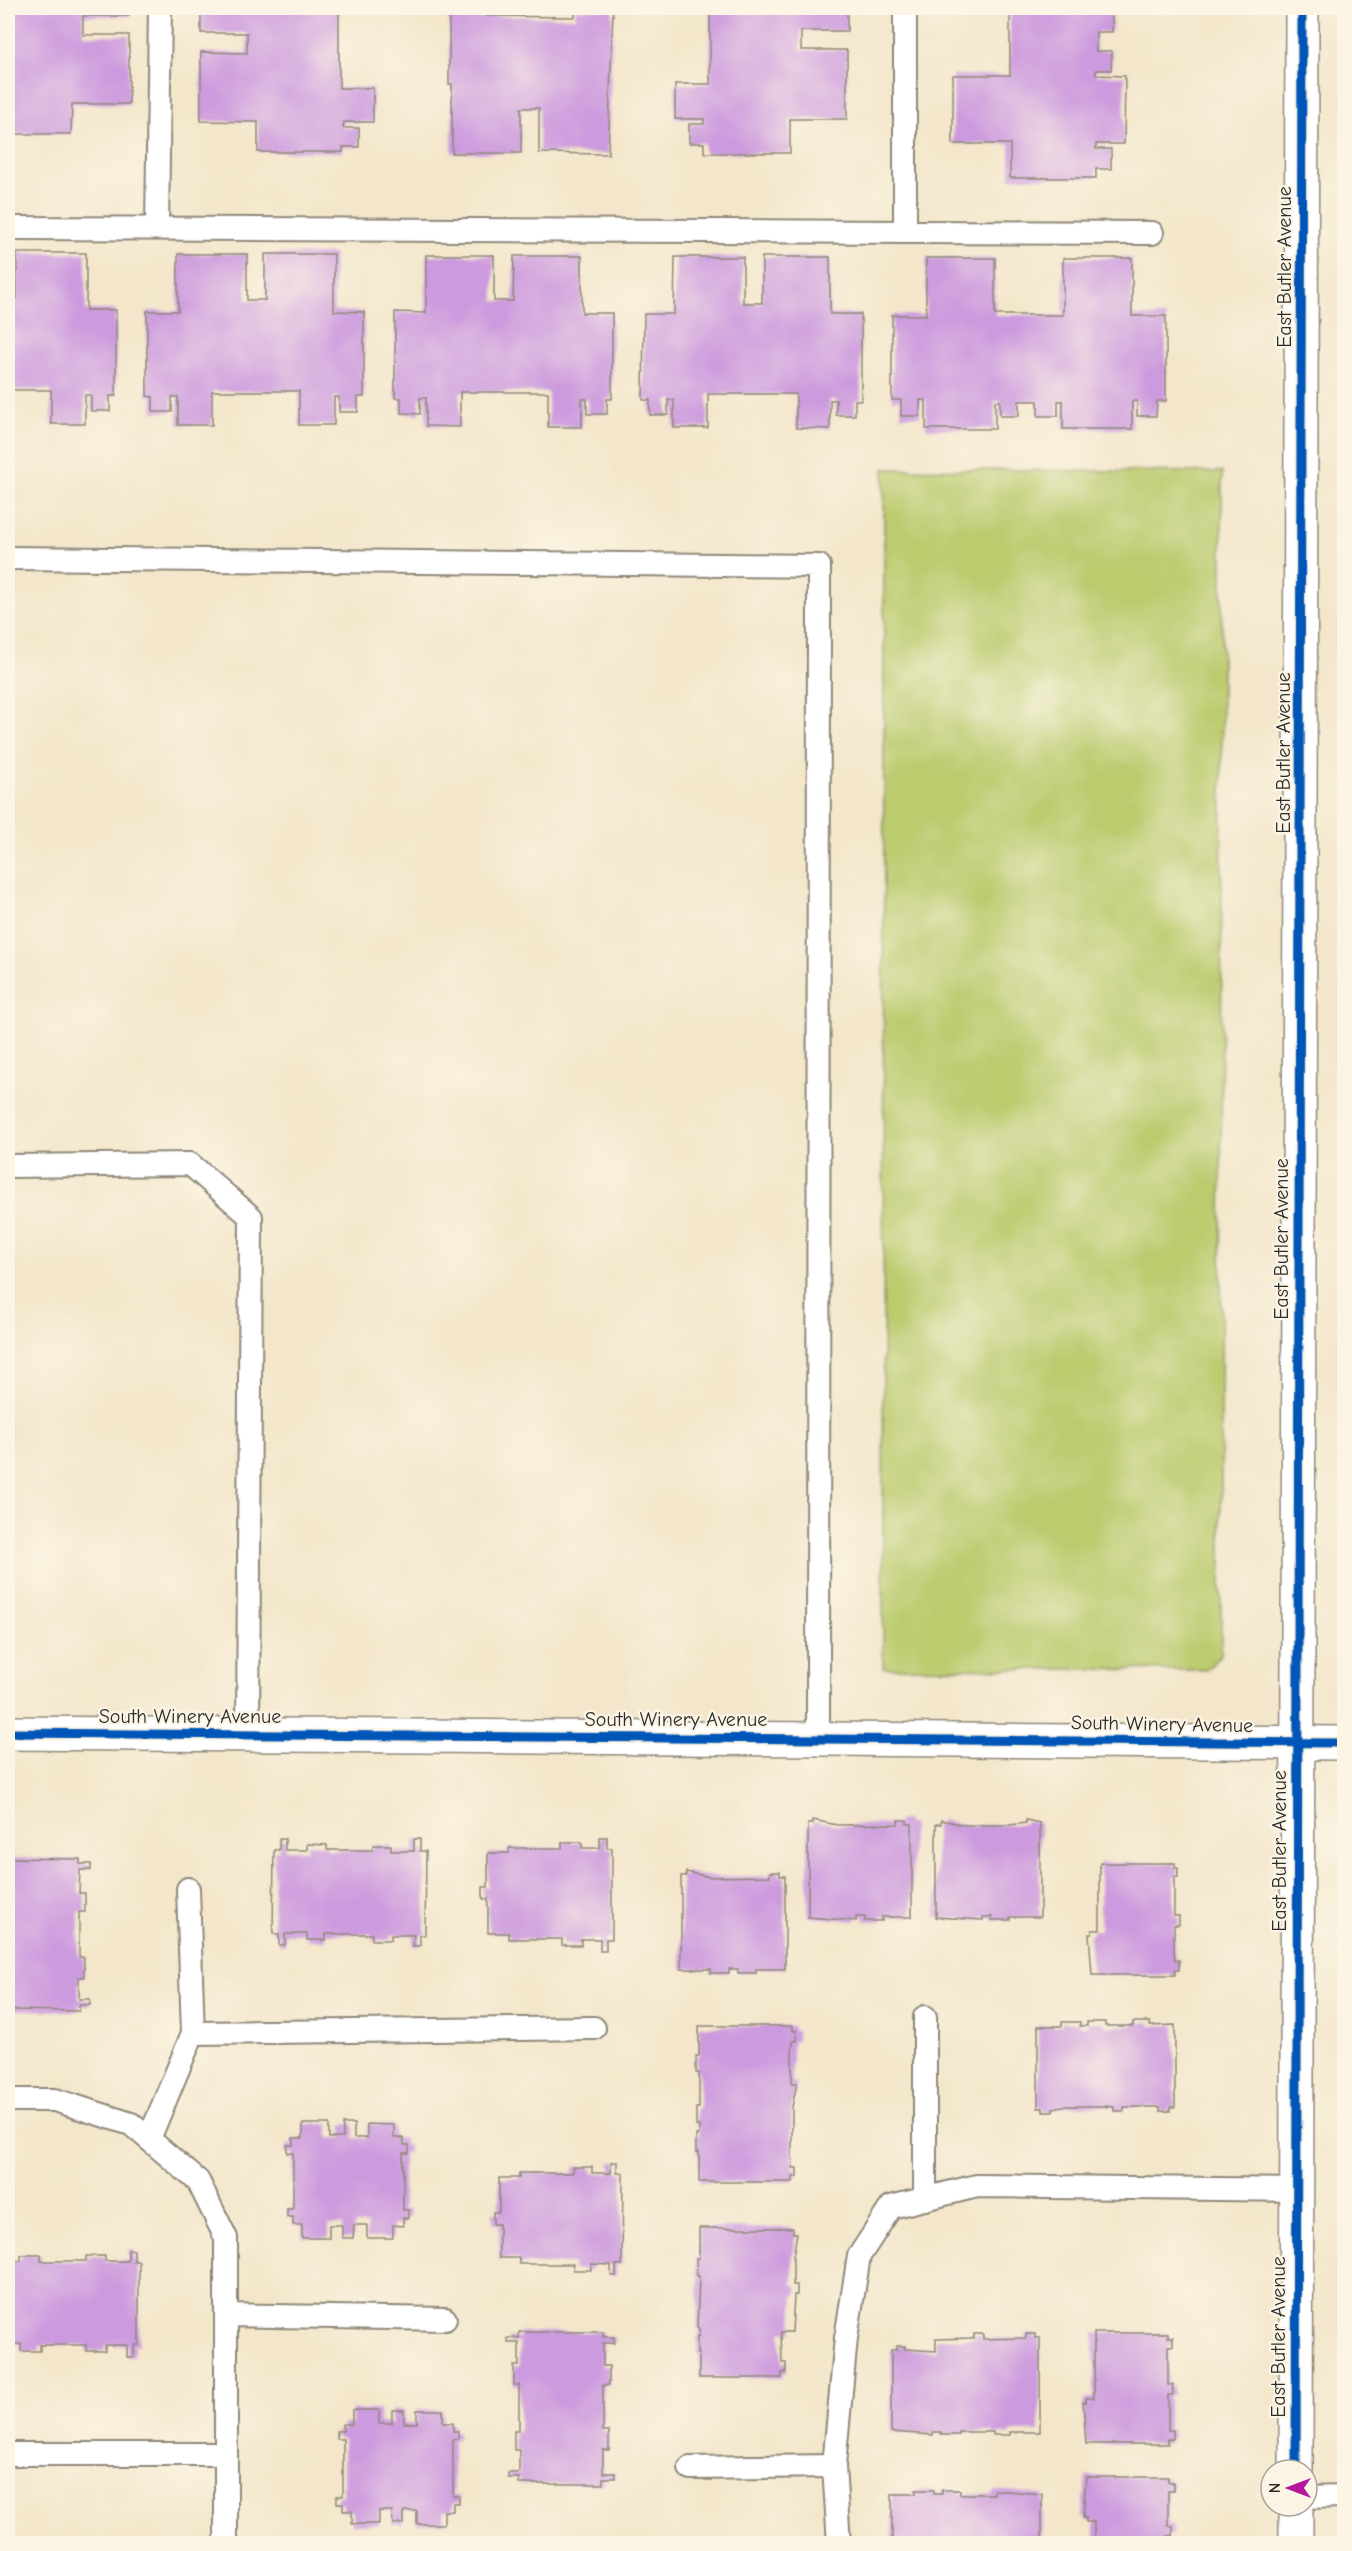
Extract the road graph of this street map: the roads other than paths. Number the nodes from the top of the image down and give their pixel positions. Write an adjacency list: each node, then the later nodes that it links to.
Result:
1 (160, 8): 5 (lane)
2 (905, 8): 6 (lane)
3 (1302, 8): 14 (street, East Butler Avenue)
4 (8, 228): 5 (lane)
5 (157, 228): 6 (lane)
6 (905, 232): 7 (lane)
7 (1152, 233)
8 (8, 558): 12 (lane)
9 (8, 1166): 11 (lane)
10 (8, 1733): 11 (street, South Winery Avenue)
11 (248, 1734): 12 (street, South Winery Avenue)
12 (818, 1738): 14 (street, South Winery Avenue)
13 (1344, 1743): 14 (street, South Winery Avenue)
14 (1298, 1744): 21 (street, East Butler Avenue)
15 (188, 1889): 18 (lane)
16 (925, 2017): 22 (lane)
17 (594, 2028): 18 (lane)
18 (193, 2033): 20 (lane)
19 (8, 2100): 20 (lane)
20 (149, 2139): 23 (lane)
21 (1296, 2190): 22 (lane); 27 (street, East Butler Avenue)
22 (925, 2199): 28 (lane)
23 (226, 2315): 24 (lane); 26 (lane)
24 (445, 2319)
25 (8, 2454): 26 (lane)
26 (226, 2454): 33 (lane)
27 (1296, 2458)
28 (834, 2466): 29 (lane); 34 (lane)
29 (690, 2468)
30 (1319, 2496): 31 (lane)
31 (1344, 2496)
32 (1296, 2518): 35 (street)
33 (226, 2544)
34 (839, 2544)
35 (1296, 2544)

